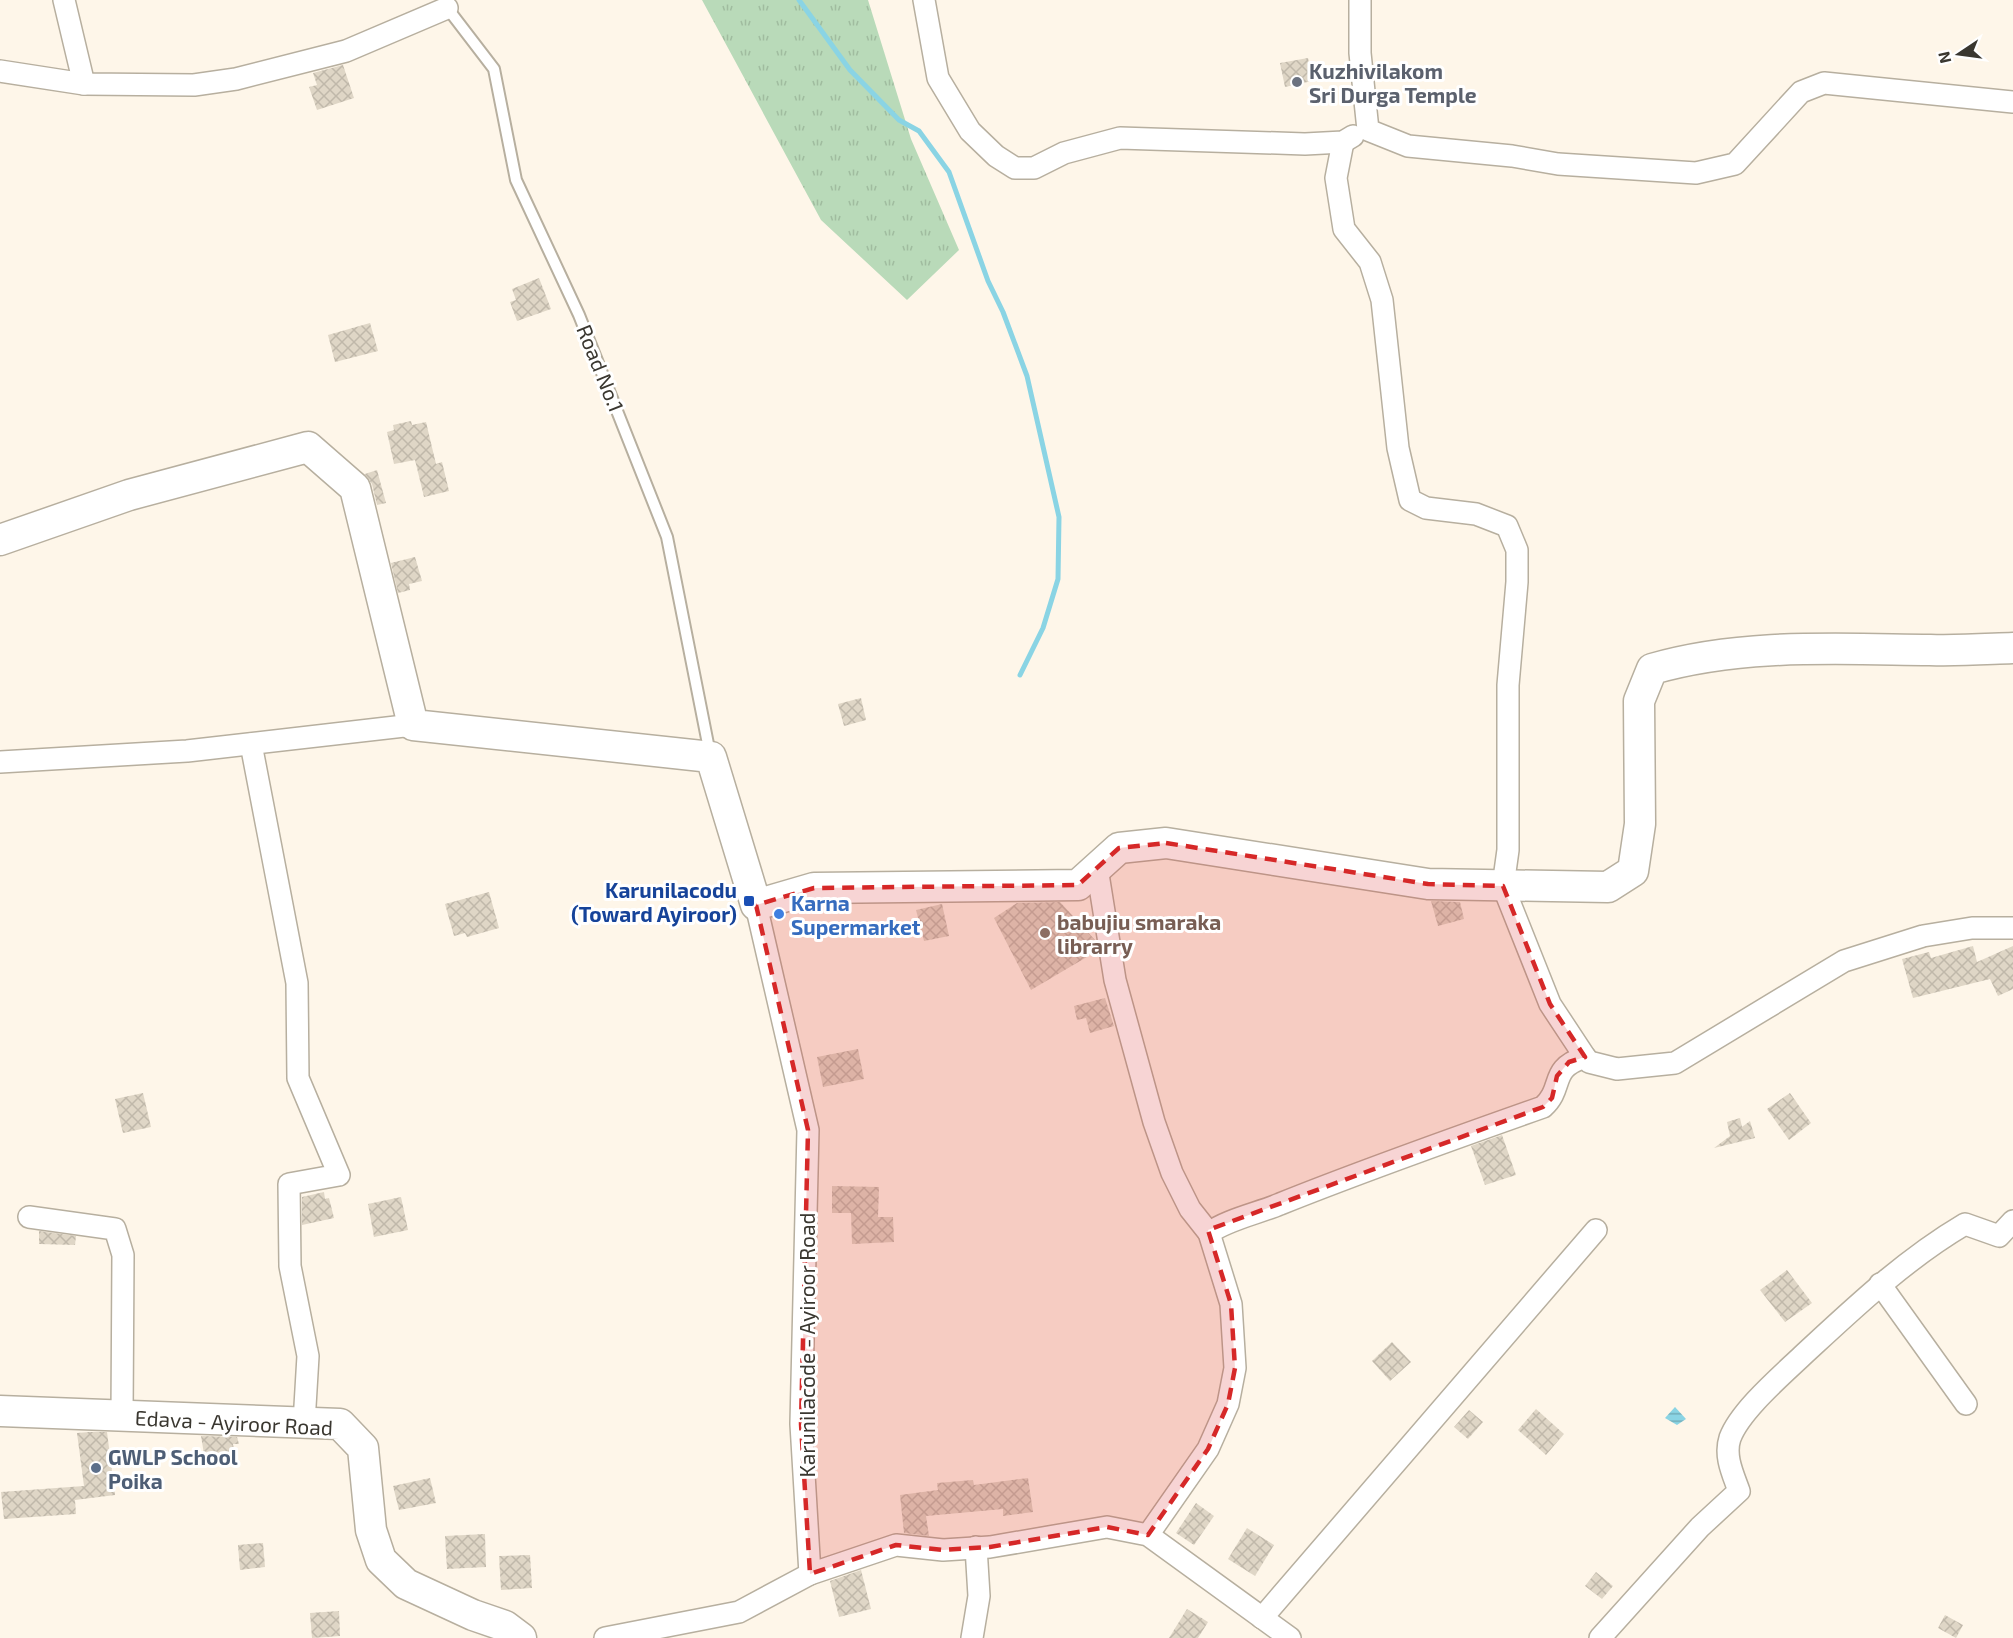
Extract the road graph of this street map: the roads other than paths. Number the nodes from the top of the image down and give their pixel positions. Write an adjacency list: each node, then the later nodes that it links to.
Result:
1 (64, 0): 6 (street)
2 (924, 0): 9 (street)
3 (1359, 0): 8 (street)
4 (444, 4): 6 (street); 14 (lane, Road No.1)
5 (0, 71): 6 (street)
6 (84, 84)
7 (2013, 102): 8 (street)
8 (1368, 130): 9 (street)
9 (1343, 142): 17 (street)
10 (0, 540): 12 (main road)
11 (2013, 648): 17 (main road)
12 (413, 725): 13 (street); 14 (main road)
13 (251, 744): 15 (street); 29 (street)
14 (711, 758): 18 (main road)
15 (0, 762)
16 (1097, 868): 17 (main road); 18 (main road); 24 (street)
17 (1503, 886): 20 (street)
18 (756, 905): 32 (street, Karunilacode - Ayiroor Road)
19 (2013, 928): 20 (street)
20 (1585, 1057): 24 (street)
21 (28, 1217): 28 (street)
22 (2013, 1221): 25 (street)
23 (1596, 1230): 33 (street)
24 (1209, 1233): 30 (street)
25 (1880, 1284): 26 (street); 38 (street)
26 (1966, 1404)
27 (0, 1412): 28 (main road, Edava - Ayiroor Road)
28 (122, 1416): 29 (main road, Edava - Ayiroor Road)
29 (304, 1423): 34 (main road, Edava - Ayiroor Road)
30 (1148, 1536): 31 (street); 33 (street)
31 (976, 1547): 32 (street); 36 (street)
32 (810, 1574): 35 (street)
33 (1262, 1618): 37 (street)
34 (521, 1638)
35 (605, 1638)
36 (972, 1638)
37 (1290, 1638)
38 (1600, 1638)

